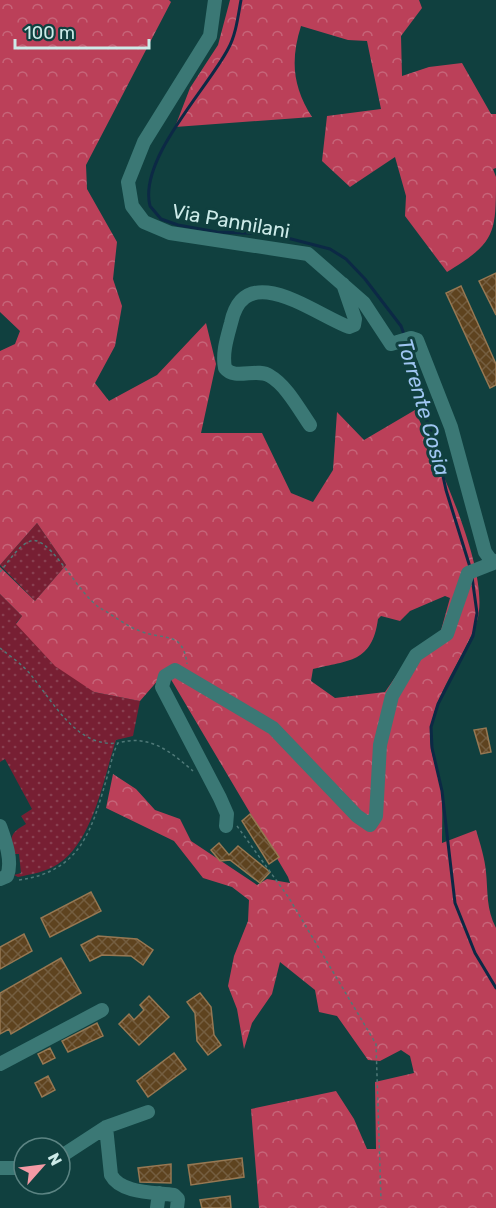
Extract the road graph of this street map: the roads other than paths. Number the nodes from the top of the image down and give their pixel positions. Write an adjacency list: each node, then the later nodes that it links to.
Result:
1 (215, 0): 2 (street, Via Pannilani)
2 (342, 282): 3 (street); 4 (street)
3 (310, 425)
4 (494, 561): 5 (street)
5 (226, 820)
6 (0, 826): 7 (street)
7 (1, 878)
8 (102, 1010): 9 (street)
9 (0, 1064)
10 (148, 1112): 11 (street)
11 (106, 1126): 12 (street); 13 (street)
12 (72, 1149)
13 (159, 1193): 14 (street); 15 (street)
14 (157, 1208)
15 (177, 1208)

